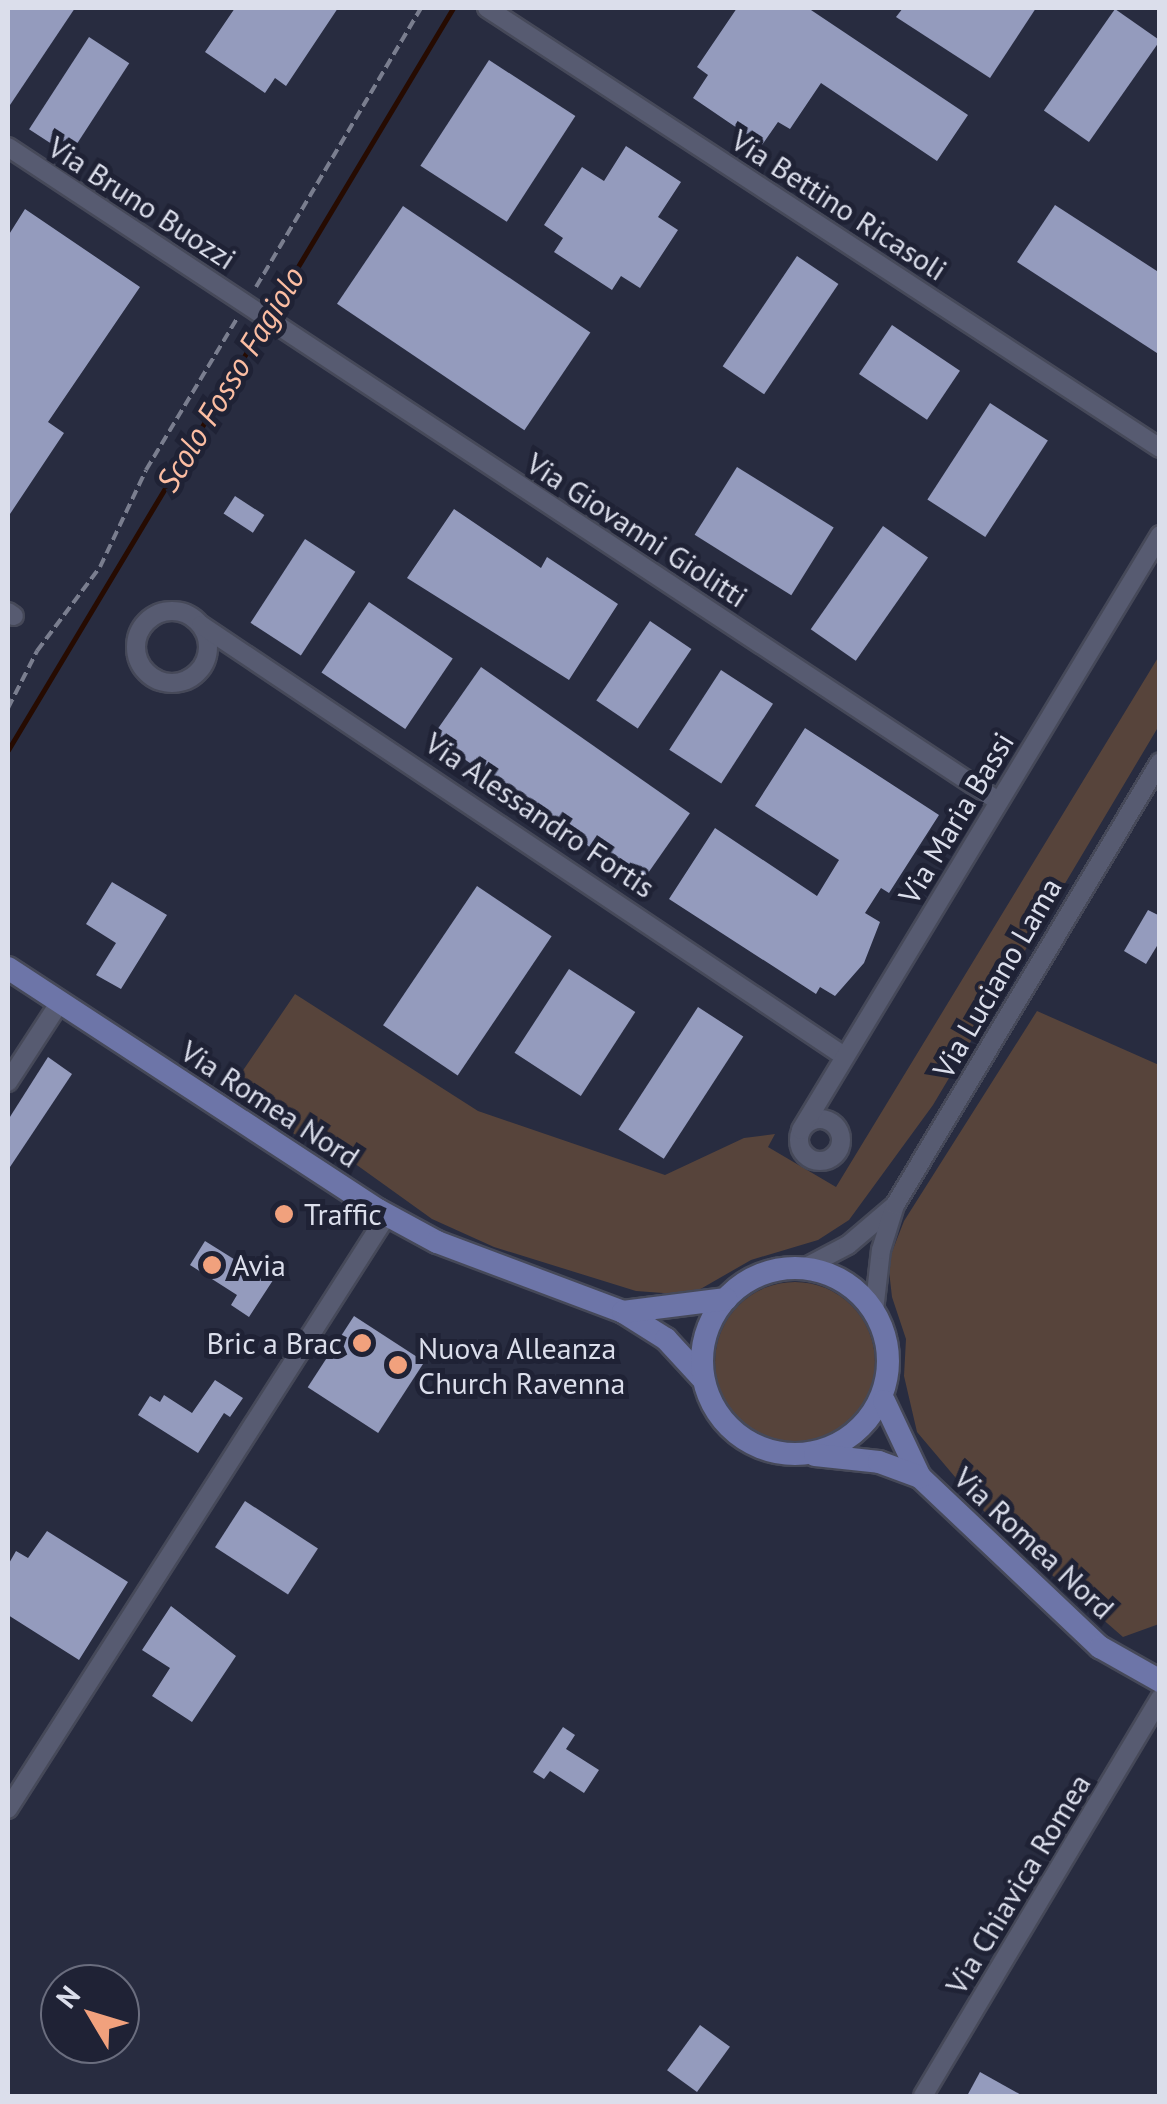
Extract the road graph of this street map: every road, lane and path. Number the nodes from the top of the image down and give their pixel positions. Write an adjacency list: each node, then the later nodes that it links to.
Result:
1 (421, 8): 4 (path)
2 (493, 11): 5 (street, Via Bettino Ricasoli)
3 (8, 147): 4 (street, Via Bruno Buozzi)
4 (246, 304): 8 (path); 12 (street, Via Giovanni Giolitti)
5 (1160, 448)
6 (1160, 535): 12 (street, Via Maria Bassi)
7 (201, 625): 7 (street, Via Alessandro Fortis); 15 (street, Via Alessandro Fortis)
8 (8, 708)
9 (1160, 747): 11 (street, Via Luciano Lama)
10 (1160, 762): 11 (street, Via Luciano Lama)
11 (1147, 779): 18 (street, Via Luciano Lama)
12 (998, 801): 15 (street, Via Maria Bassi)
13 (8, 968): 14 (main road, Via Romea Nord)
14 (60, 1002): 16 (street); 19 (main road, Via Romea Nord)
15 (844, 1056): 17 (street, Via Maria Bassi)
16 (8, 1082)
17 (801, 1130)
18 (896, 1205): 20 (street, Via Luciano Lama); 22 (street, Via Luciano Lama)
19 (387, 1215): 23 (main road, Via Romea Nord); 30 (street)
20 (808, 1266): 21 (main road); 22 (main road)
21 (726, 1299): 23 (main road, Via Romea Nord); 24 (main road)
22 (874, 1310): 25 (main road)
23 (623, 1312): 24 (main road, Via Romea Nord)
24 (702, 1378): 26 (main road)
25 (884, 1401): 26 (main road); 27 (main road, Via Romea Nord)
26 (815, 1455): 27 (main road, Via Romea Nord)
27 (920, 1477): 28 (main road, Via Romea Nord)
28 (1160, 1680)
29 (1160, 1698): 31 (street, Via Chiavica Romea)
30 (8, 1809)
31 (923, 2096)

